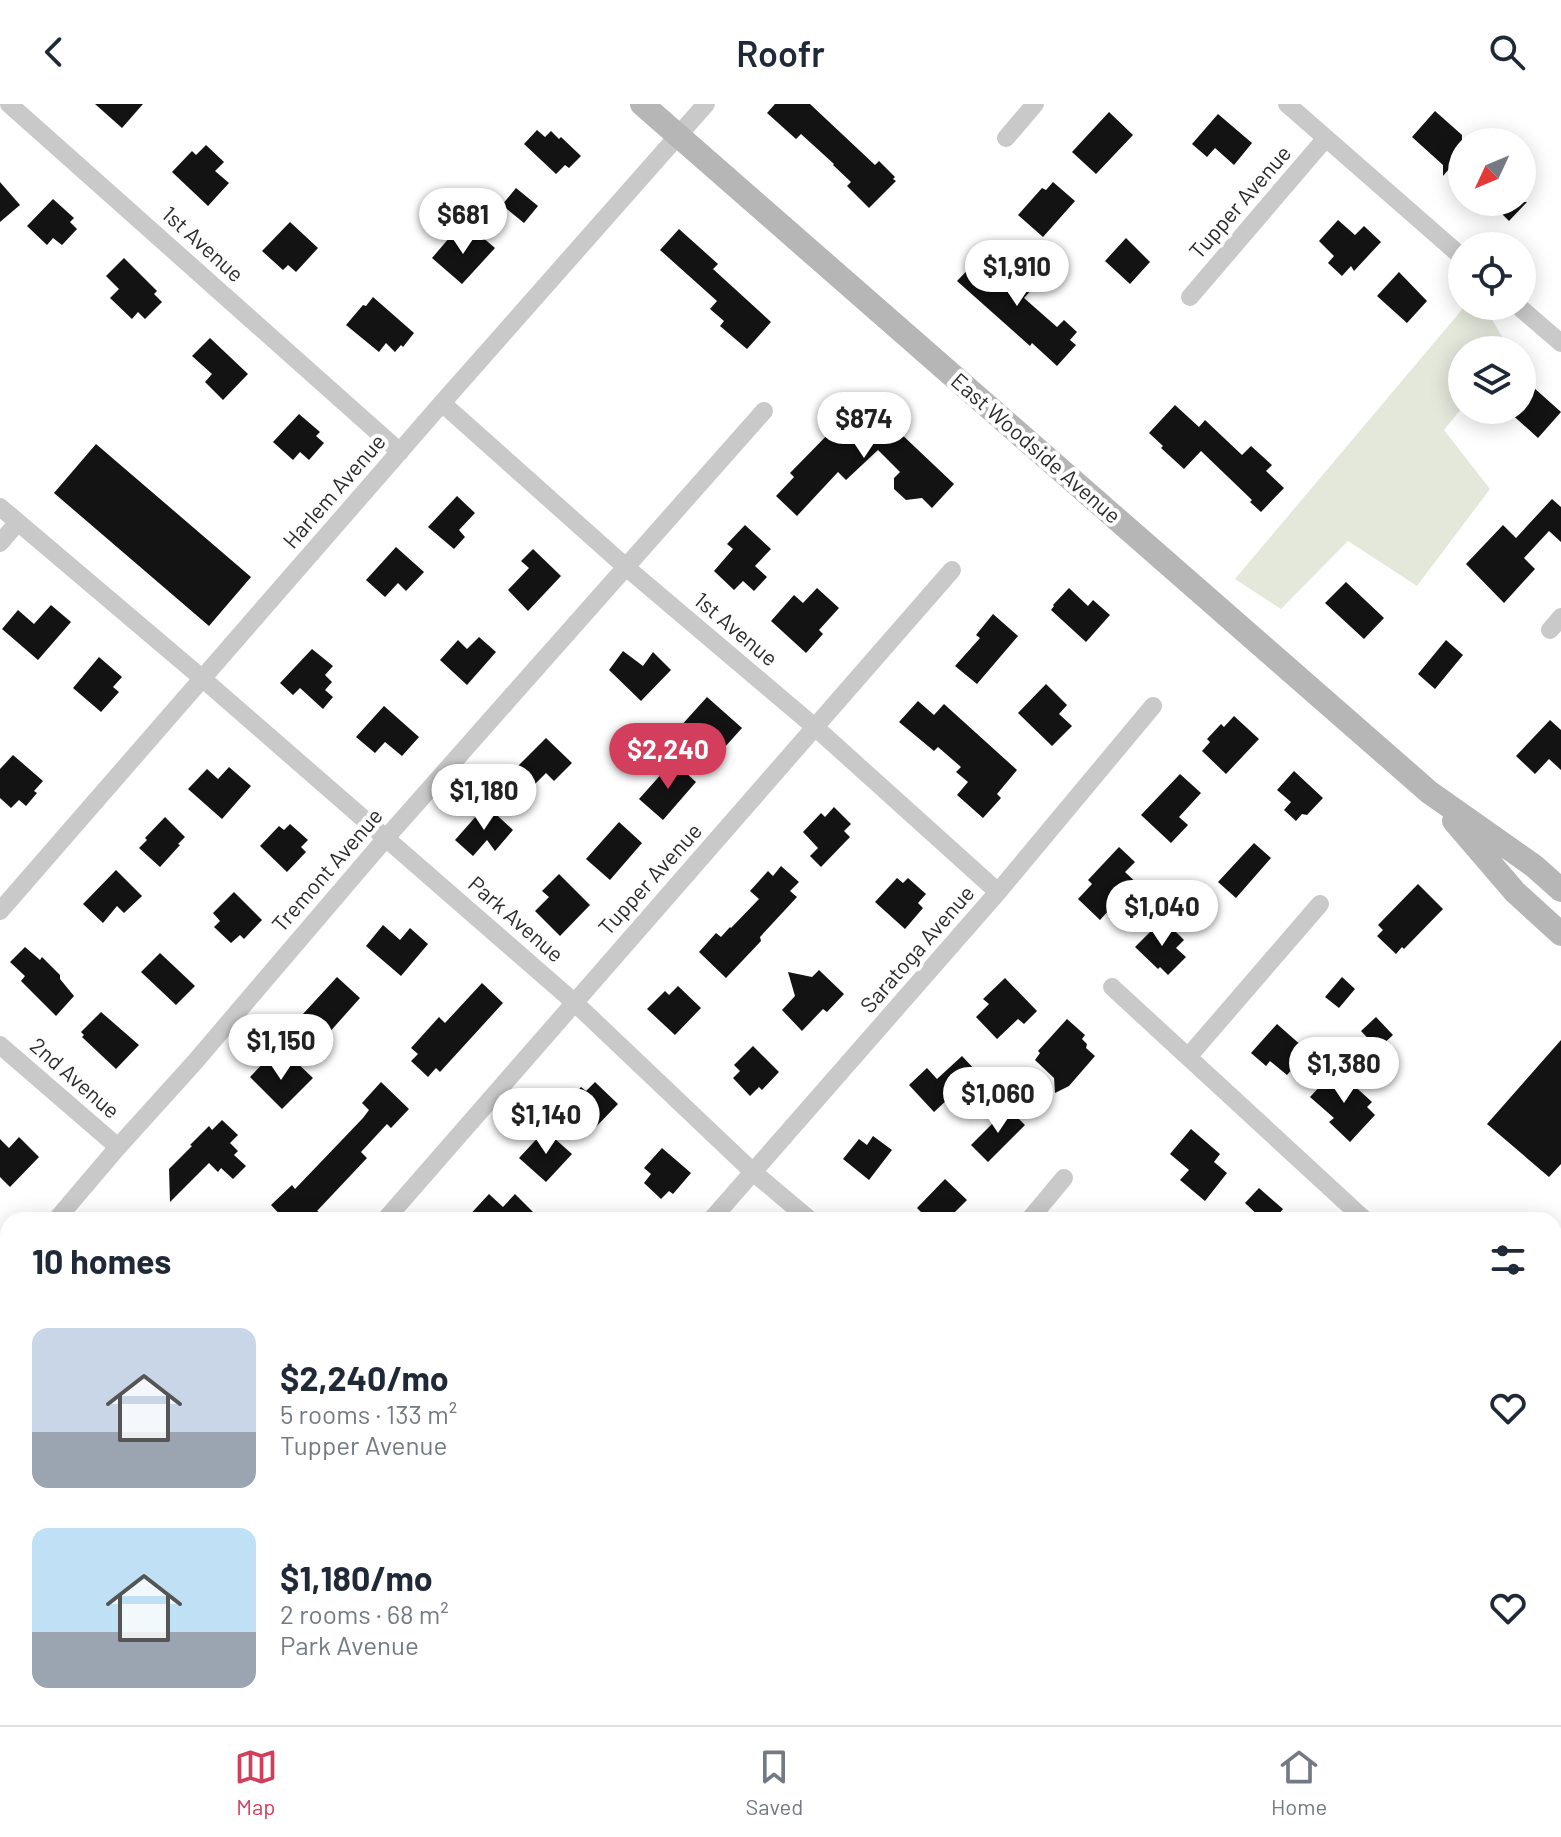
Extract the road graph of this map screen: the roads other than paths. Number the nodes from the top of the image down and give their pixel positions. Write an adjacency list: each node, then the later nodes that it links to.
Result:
1 (9, 104): 15 (street, 1st Avenue)
2 (642, 104): 6 (main road, East Woodside Avenue)
3 (706, 104): 6 (street, Harlem Avenue)
4 (1035, 104): 7 (street)
5 (1287, 104): 8 (street)
6 (678, 136): 13 (street, Harlem Avenue); 24 (main road, East Woodside Avenue)
7 (1006, 138)
8 (1326, 138): 9 (street); 10 (street, Tupper Avenue)
9 (1448, 245)
10 (1190, 297)
11 (1534, 320): 12 (street)
12 (1561, 343)
13 (442, 403): 15 (street, Harlem Avenue); 19 (street, 1st Avenue)
14 (764, 411): 19 (street, Tremont Avenue)
15 (400, 452): 21 (street, Harlem Avenue)
16 (0, 507): 17 (street, Park Avenue)
17 (18, 522): 18 (street); 21 (street, Park Avenue)
18 (0, 543)
19 (627, 568): 23 (street, 1st Avenue); 25 (street, Tremont Avenue)
20 (952, 570): 23 (street, Tupper Avenue)
21 (203, 679): 25 (street, Park Avenue); 29 (street, Harlem Avenue)
22 (1153, 706): 27 (street, Saratoga Avenue)
23 (816, 728): 27 (street, 1st Avenue); 32 (street, Tupper Avenue)
24 (1429, 792): 26 (main road, East Woodside Avenue); 30 (main road, East Woodside Avenue)
25 (386, 838): 32 (street, Park Avenue); 35 (street, Tremont Avenue)
26 (1561, 890)
27 (998, 892): 36 (street, Saratoga Avenue)
28 (1320, 904): 34 (street)
29 (0, 911)
30 (1561, 934)
31 (1112, 987): 34 (street)
32 (574, 1002): 36 (street, Park Avenue); 39 (street, Tupper Avenue)
33 (0, 1045): 35 (street, 2nd Avenue)
34 (1188, 1057): 43 (street)
35 (118, 1147): 38 (street, Tremont Avenue)
36 (753, 1172): 40 (street, Saratoga Avenue); 41 (street, Park Avenue)
37 (1064, 1178): 42 (street)
38 (63, 1212)
39 (392, 1212)
40 (718, 1212)
41 (800, 1212)
42 (1036, 1212)
43 (1348, 1212)

